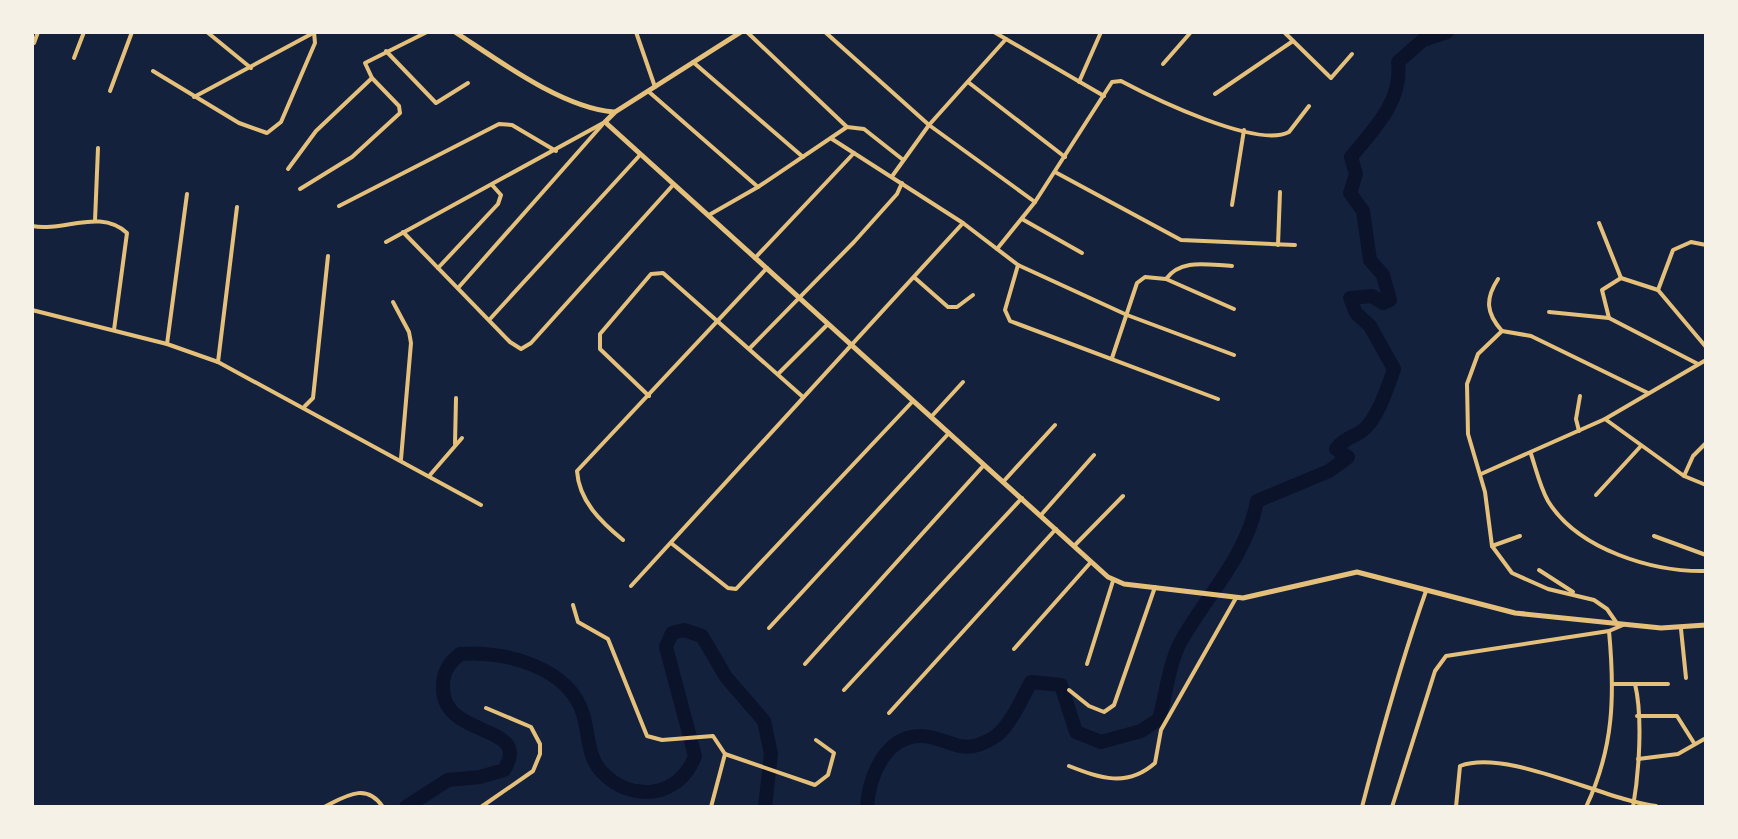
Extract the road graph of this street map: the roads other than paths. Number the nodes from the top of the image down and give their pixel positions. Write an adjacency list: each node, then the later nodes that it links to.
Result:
1 (38, 32): 17 (street)
2 (84, 32): 20 (street)
3 (132, 32): 30 (street)
4 (207, 32): 23 (street)
5 (315, 32): 23 (street); 34 (street)
6 (427, 32): 18 (street)
7 (455, 32): 36 (street)
8 (636, 32): 29 (street)
9 (744, 32): 21 (street); 39 (street)
10 (825, 32): 38 (street)
11 (994, 32): 15 (street)
12 (1101, 32): 27 (street)
13 (1191, 32): 22 (street)
14 (1284, 32): 16 (street)
15 (1006, 39): 26 (street); 27 (street)
16 (1293, 41): 19 (street); 32 (street)
17 (34, 43)
18 (386, 51): 25 (street); 28 (street)
19 (1352, 54)
20 (74, 58)
21 (693, 62): 29 (street); 46 (street)
22 (1163, 64)
23 (251, 68): 34 (street)
24 (153, 71): 34 (street)
25 (372, 78): 49 (street); 56 (street)
26 (968, 82): 38 (street); 47 (street)
27 (1079, 82): 33 (street)
28 (468, 83)
29 (655, 87): 31 (street)
30 (110, 91)
31 (648, 91): 36 (street); 55 (street)
32 (1215, 94)
33 (1104, 96): 40 (street); 47 (street)
34 (194, 97)
35 (1309, 106): 40 (street)
36 (615, 112): 37 (street)
37 (605, 122): 43 (street); 45 (street); 86 (street)
38 (929, 125): 48 (street); 59 (street)
39 (847, 127): 41 (street); 48 (street)
40 (1244, 130): 60 (street)
41 (832, 139): 44 (street); 46 (street)
42 (98, 148): 65 (street)
43 (556, 151): 54 (street); 61 (street)
44 (854, 153): 51 (street); 77 (street)
45 (640, 155): 53 (street); 96 (street)
46 (803, 157): 55 (street)
47 (1065, 157): 50 (street)
48 (902, 159): 51 (street)
49 (288, 169)
50 (1055, 172): 59 (street); 71 (street)
51 (892, 176): 52 (street)
52 (902, 183): 66 (street); 89 (street)
53 (673, 185): 63 (street); 96 (street)
54 (493, 186): 69 (street); 80 (street)
55 (758, 187): 63 (street)
56 (300, 189)
57 (1280, 192): 71 (street)
58 (187, 194): 101 (street)
59 (1035, 202): 64 (street)
60 (1232, 205)
61 (339, 206)
62 (237, 207): 108 (street)
63 (709, 215): 77 (street)
64 (1022, 219): 74 (street); 75 (street)
65 (95, 221): 68 (street); 99 (street)
66 (963, 223): 74 (street); 82 (street)
67 (1599, 223): 83 (street)
68 (32, 226)
69 (403, 232): 70 (street); 80 (street)
70 (386, 242)
71 (1278, 245): 72 (street)
72 (1295, 245)
73 (1706, 245): 87 (street)
74 (997, 249): 78 (street)
75 (1082, 253)
76 (328, 256): 119 (street)
77 (755, 258): 81 (street)
78 (1018, 265): 94 (street); 106 (street)
79 (1232, 266): 84 (street)
80 (438, 268): 86 (street)
81 (767, 268): 89 (street); 97 (street)
82 (915, 278): 88 (street); 102 (street)
83 (1621, 278): 87 (street); 95 (street)
84 (1166, 279): 91 (street); 94 (street)
85 (1498, 279): 100 (street)
86 (458, 288): 96 (street)
87 (1658, 290): 103 (street)
88 (973, 295)
89 (799, 298): 98 (street); 104 (street)
90 (393, 302): 131 (street)
91 (1234, 309)
92 (32, 310): 99 (street)
93 (1549, 312): 95 (street)
94 (1127, 315): 105 (street); 106 (street)
95 (1609, 318): 109 (street)
96 (490, 320)
97 (717, 320): 104 (street); 113 (street); 113 (street)
98 (828, 324): 102 (street); 110 (street)
99 (114, 331): 101 (street)
100 (1502, 331): 112 (street); 133 (street)
101 (167, 344): 108 (street)
102 (854, 346): 115 (street); 118 (street)
103 (1706, 347)
104 (750, 348): 110 (street)
105 (1234, 355)
106 (1112, 358): 117 (street)
107 (1706, 360): 109 (street)
108 (218, 362): 119 (street)
109 (1698, 364): 112 (street)
110 (778, 374): 115 (street)
111 (963, 382): 120 (street)
112 (1648, 393): 121 (street)
113 (649, 396): 146 (street)
114 (1580, 396): 123 (street)
115 (803, 397): 147 (street)
116 (456, 398): 127 (street)
117 (1218, 399)
118 (913, 401): 120 (street); 147 (street)
119 (304, 406): 131 (street)
120 (931, 417): 124 (street)
121 (1605, 419): 123 (street); 128 (street)
122 (1055, 425): 136 (street)
123 (1579, 431): 129 (street)
124 (949, 433): 132 (street); 164 (street)
125 (462, 438): 127 (street)
126 (1706, 443): 135 (street)
127 (455, 447): 134 (street)
128 (1640, 447): 135 (street); 138 (street)
129 (1531, 454): 133 (street); 153 (street)
130 (1094, 455): 142 (street)
131 (401, 459): 134 (street)
132 (984, 465): 136 (street); 168 (street)
133 (1481, 474): 149 (street)
134 (430, 475): 141 (street)
135 (1684, 476): 137 (street)
136 (1003, 482): 140 (street)
137 (1706, 485)
138 (1596, 495)
139 (1123, 496): 148 (street)
140 (1022, 498): 142 (street); 174 (street)
141 (481, 505)
142 (1041, 515): 143 (street)
143 (1056, 529): 148 (street); 177 (street)
144 (1520, 536): 149 (street)
145 (1654, 536): 150 (street)
146 (623, 540)
147 (671, 543): 155 (street)
148 (1074, 546): 151 (street)
149 (1492, 546): 158 (street)
150 (1706, 555)
151 (1091, 562): 154 (street); 167 (street)
152 (1539, 570): 158 (street)
153 (1706, 571)
154 (1113, 581): 156 (street); 169 (street)
155 (631, 586)
156 (1155, 587): 159 (street); 175 (street)
157 (1426, 591): 159 (street); 161 (street); 196 (street)
158 (1575, 593): 161 (street)
159 (1236, 598): 185 (street)
160 (573, 605): 182 (street)
161 (1616, 622): 162 (street)
162 (1624, 625): 165 (street); 166 (street)
163 (1706, 625): 165 (street)
164 (769, 628)
165 (1681, 629): 170 (street)
166 (1609, 631): 171 (street); 197 (street)
167 (1014, 649)
168 (805, 664)
169 (1087, 664)
170 (1686, 678)
171 (1614, 684): 172 (street); 187 (street)
172 (1635, 684): 173 (street); 178 (street)
173 (1668, 684)
174 (844, 690)
175 (1069, 690)
176 (486, 708): 194 (street)
177 (889, 713)
178 (1637, 716): 181 (street); 183 (street)
179 (1706, 738): 181 (street)
180 (816, 740): 182 (street)
181 (1694, 743): 183 (street)
182 (725, 754): 195 (street)
183 (1638, 759): 188 (street)
184 (1706, 763): 186 (street)
185 (1069, 766)
186 (1706, 775)
187 (1594, 790): 188 (street); 198 (street); 199 (street)
188 (1634, 805): 189 (street)
189 (1656, 806)
190 (116, 807): 191 (street)
191 (135, 807)
192 (324, 807): 193 (street)
193 (383, 807)
194 (481, 807)
195 (711, 807)
196 (1362, 807)
197 (1392, 807)
198 (1456, 807)
199 (1586, 807)

